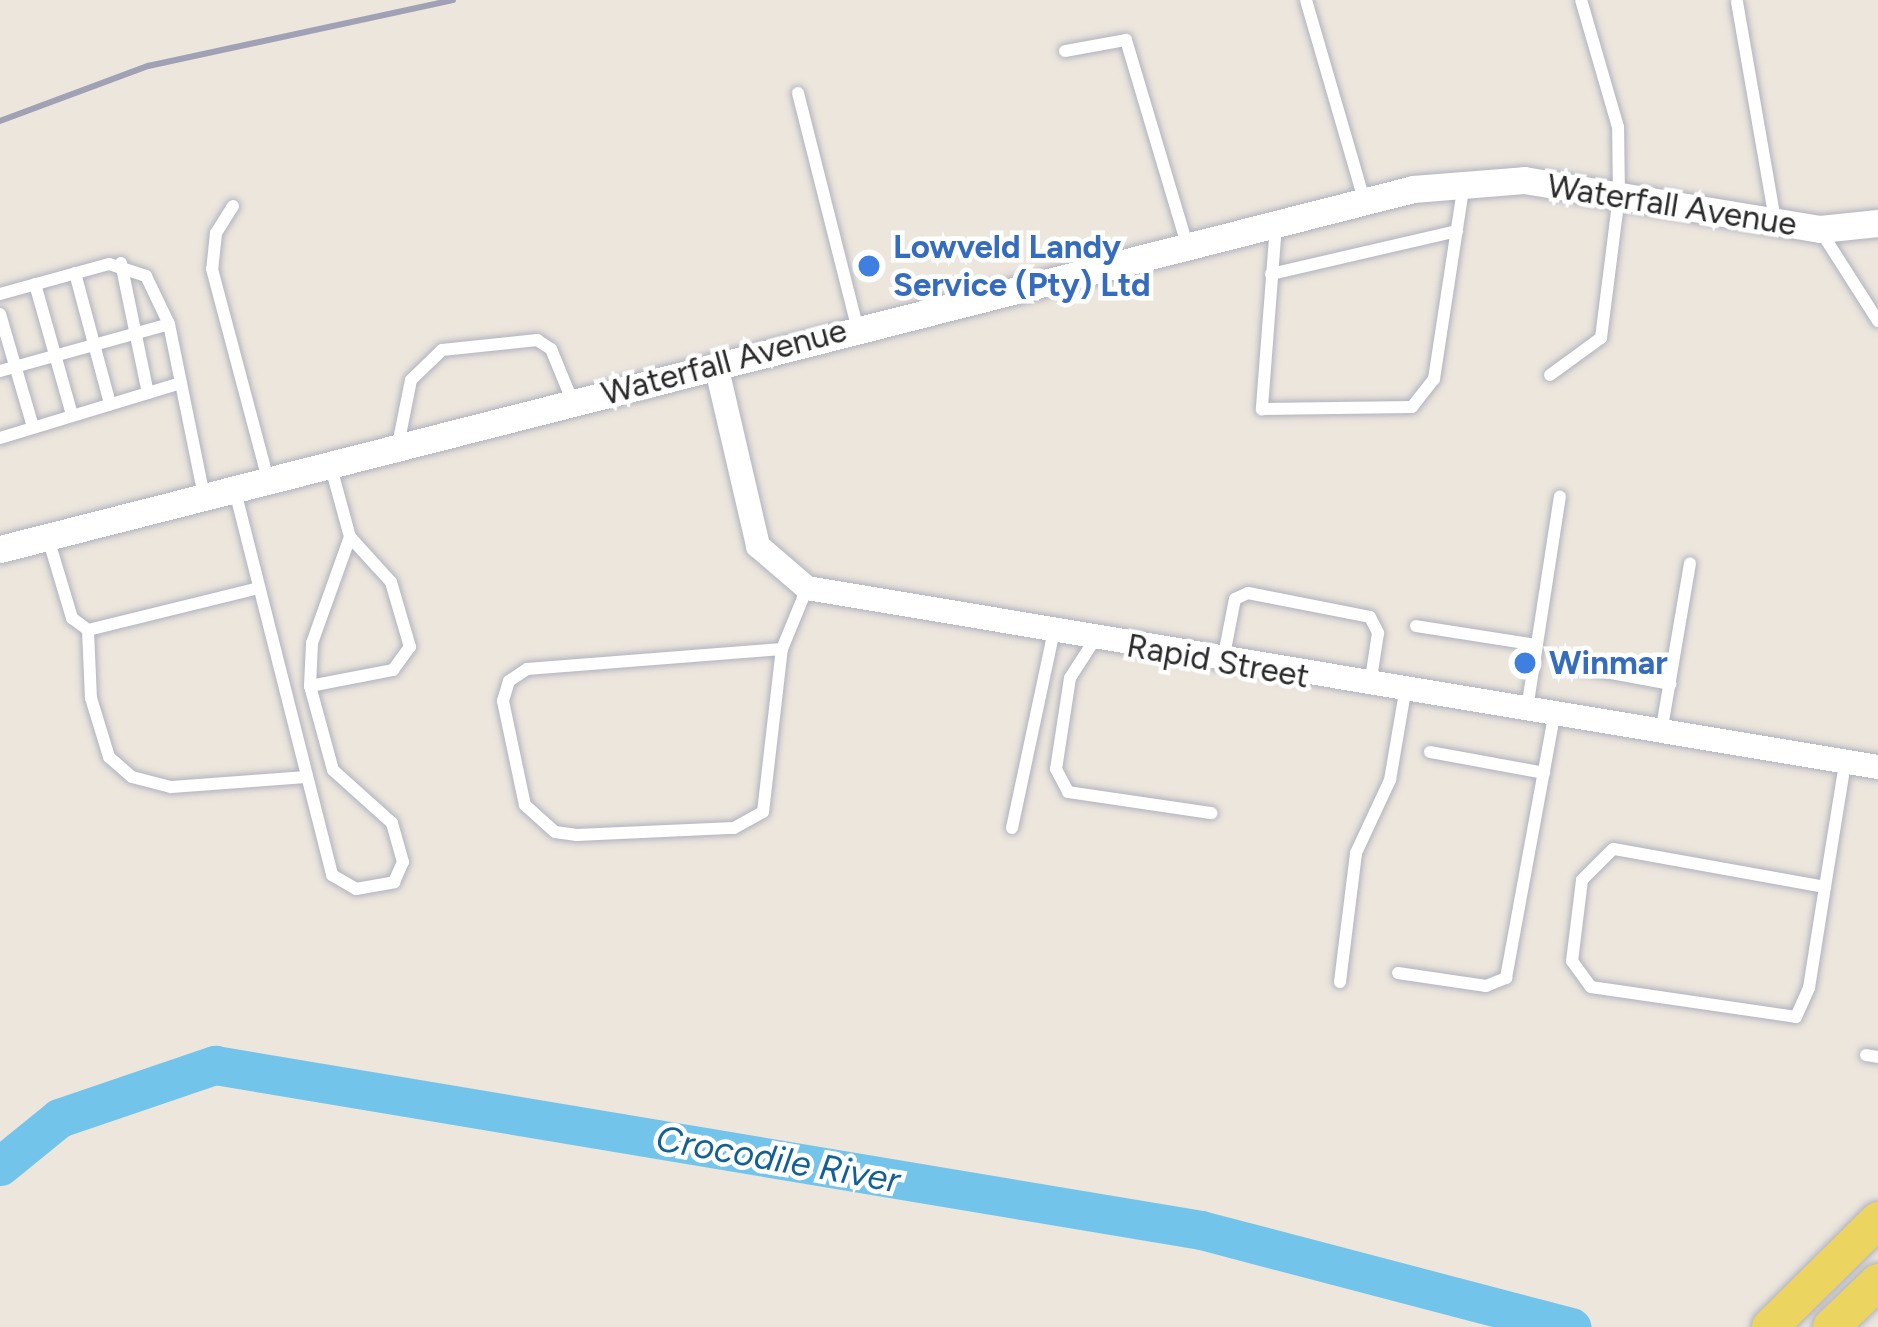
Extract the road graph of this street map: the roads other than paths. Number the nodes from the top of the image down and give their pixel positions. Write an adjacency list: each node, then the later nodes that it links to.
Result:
1 (1306, 0): 8 (lane)
2 (1581, 0): 7 (lane)
3 (1737, 2): 10 (lane)
4 (1065, 51): 15 (lane)
5 (798, 93): 24 (lane)
6 (1464, 182): 7 (street, Waterfall Avenue); 8 (street, Waterfall Avenue); 14 (lane)
7 (1619, 195): 10 (street, Waterfall Avenue); 31 (lane)
8 (1365, 202): 12 (street, Waterfall Avenue)
9 (233, 206): 41 (lane)
10 (1775, 221): 13 (street, Waterfall Avenue)
11 (1878, 223): 13 (street, Waterfall Avenue)
12 (1276, 224): 15 (street, Waterfall Avenue); 18 (lane)
13 (1820, 229): 22 (lane)
14 (1457, 231): 18 (lane); 18 (lane)
15 (1188, 246): 24 (street, Waterfall Avenue)
16 (121, 263): 17 (lane); 23 (lane); 25 (lane)
17 (74, 273): 19 (lane); 26 (lane)
18 (1271, 274)
19 (34, 284): 20 (lane); 27 (lane)
20 (0, 294)
21 (0, 314): 29 (lane)
22 (1878, 320)
23 (169, 324): 25 (lane); 32 (lane)
24 (857, 326): 28 (street, Waterfall Avenue)
25 (132, 335): 26 (lane); 33 (lane)
26 (94, 345): 27 (lane); 35 (lane)
27 (55, 356): 29 (lane); 36 (lane)
28 (716, 365): 34 (street, Waterfall Avenue); 50 (street)
29 (16, 367): 30 (lane); 37 (lane)
30 (0, 371)
31 (1550, 375)
32 (181, 383): 33 (lane); 43 (lane)
33 (148, 392): 35 (lane)
34 (573, 402): 39 (street, Waterfall Avenue); 39 (lane)
35 (110, 404): 36 (lane)
36 (72, 415): 37 (lane)
37 (33, 427): 38 (lane)
38 (0, 438)
39 (398, 447): 40 (street, Waterfall Avenue)
40 (330, 464): 41 (street, Waterfall Avenue); 46 (lane)
41 (268, 480): 42 (street, Waterfall Avenue)
42 (234, 489): 43 (street, Waterfall Avenue); 49 (lane)
43 (204, 496): 45 (street, Waterfall Avenue)
44 (1560, 497): 55 (lane)
45 (48, 537): 47 (street, Waterfall Avenue); 52 (lane)
46 (350, 538): 60 (lane); 60 (lane)
47 (0, 549)
48 (1690, 563): 59 (lane)
49 (259, 588): 52 (lane); 70 (lane)
50 (807, 588): 53 (street, Rapid Street); 56 (lane)
51 (1417, 626): 55 (lane)
52 (88, 630): 70 (lane)
53 (1054, 630): 54 (street, Rapid Street); 72 (lane)
54 (1095, 639): 57 (street, Rapid Street); 71 (lane)
55 (1537, 645): 63 (lane)
56 (782, 649): 56 (lane)
57 (1223, 662): 61 (street, Rapid Street); 61 (lane)
58 (1578, 667): 59 (lane)
59 (1670, 684): 65 (lane)
60 (310, 686): 70 (lane)
61 (1370, 686): 62 (street, Rapid Street)
62 (1405, 692): 63 (street, Rapid Street); 75 (lane)
63 (1526, 712): 64 (street, Rapid Street)
64 (1554, 717): 65 (street, Rapid Street); 69 (lane)
65 (1660, 734): 67 (street, Rapid Street)
66 (1430, 752): 69 (lane)
67 (1845, 764): 68 (street, Rapid Street); 73 (lane)
68 (1878, 767)
69 (1544, 772): 74 (lane)
70 (307, 777)
71 (1210, 813)
72 (1012, 828)
73 (1826, 887): 73 (lane)
74 (1398, 973)
75 (1340, 982)
76 (1873, 1225): 78 (main road)
77 (1878, 1282): 79 (main road)
78 (1770, 1327)
79 (1831, 1327)

